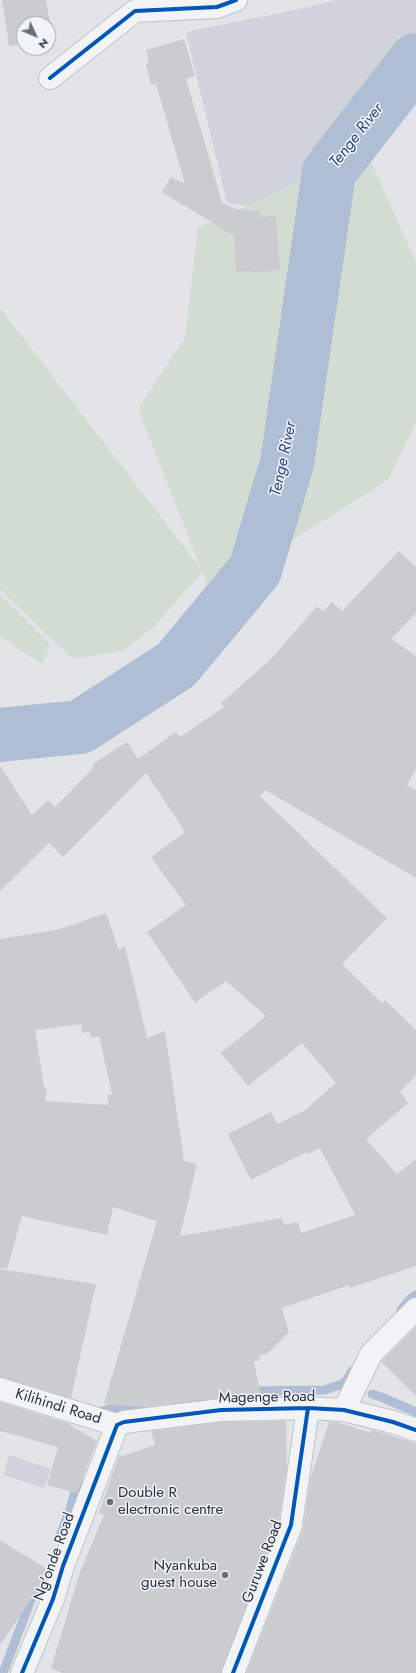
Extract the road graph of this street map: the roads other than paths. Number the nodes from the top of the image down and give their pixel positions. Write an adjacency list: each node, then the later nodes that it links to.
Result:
1 (236, 0): 2 (street)
2 (50, 78)
3 (416, 1309): 6 (street)
4 (0, 1389): 7 (street, Kilihindi Road)
5 (308, 1408): 6 (street, Magenge Road); 7 (street, Magenge Road); 10 (street, Guruwe Road)
6 (344, 1410): 8 (street, Magenge Road)
7 (117, 1425): 9 (street, Ng'onde Road)
8 (416, 1430)
9 (22, 1673)
10 (233, 1673)

